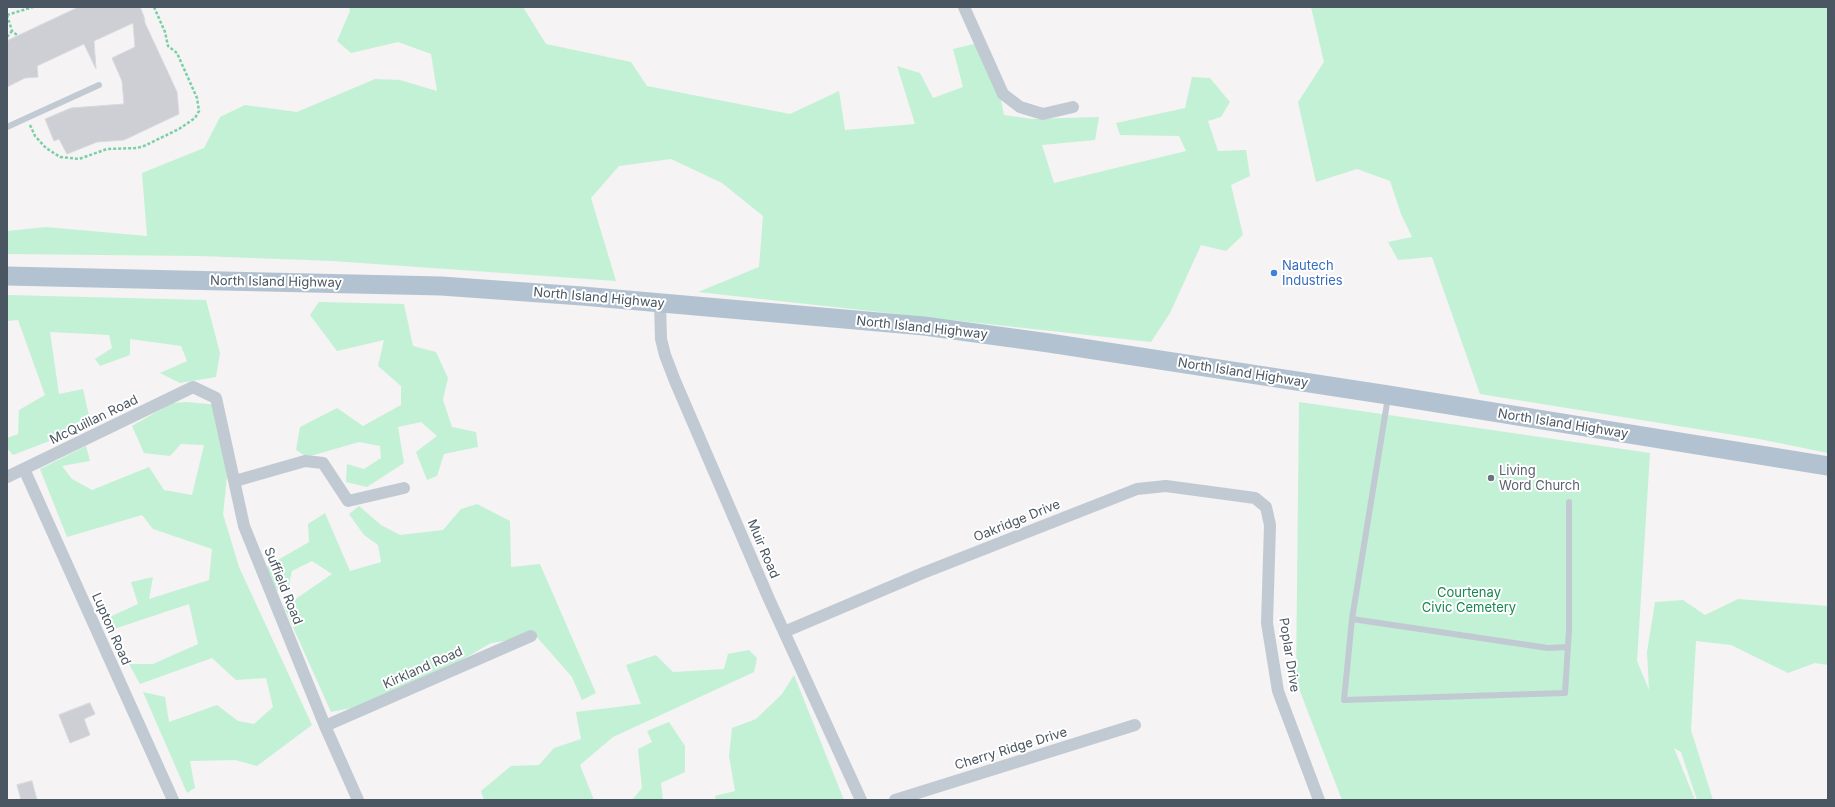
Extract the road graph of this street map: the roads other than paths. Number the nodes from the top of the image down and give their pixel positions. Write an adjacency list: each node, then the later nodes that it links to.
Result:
1 (964, 7): 3 (street)
2 (99, 85): 4 (lane)
3 (1073, 107)
4 (7, 127)
5 (7, 276): 6 (main road, North Island Highway)
6 (660, 303): 8 (main road, North Island Highway); 17 (street, Muir Road)
7 (193, 387): 10 (street, McQuillan Road); 12 (street, Suffield Road)
8 (1388, 395): 9 (main road, North Island Highway); 16 (lane)
9 (1828, 466)
10 (24, 469): 11 (street, McQuillan Road); 22 (street, Lupton Road)
11 (7, 477)
12 (235, 481): 13 (street); 21 (street, Suffield Road)
13 (404, 488)
14 (1569, 502): 19 (lane)
15 (1266, 507): 17 (street, Oakridge Drive); 26 (street, Poplar Drive)
16 (1352, 619): 19 (lane); 19 (lane)
17 (784, 632): 24 (street, Muir Road)
18 (531, 636): 21 (street, Kirkland Road)
19 (1567, 647)
20 (1135, 725): 25 (street, Cherry Ridge Drive)
21 (325, 726): 23 (street, Suffield Road)
22 (173, 800)
23 (358, 800)
24 (861, 800)
25 (895, 800)
26 (1319, 800)

